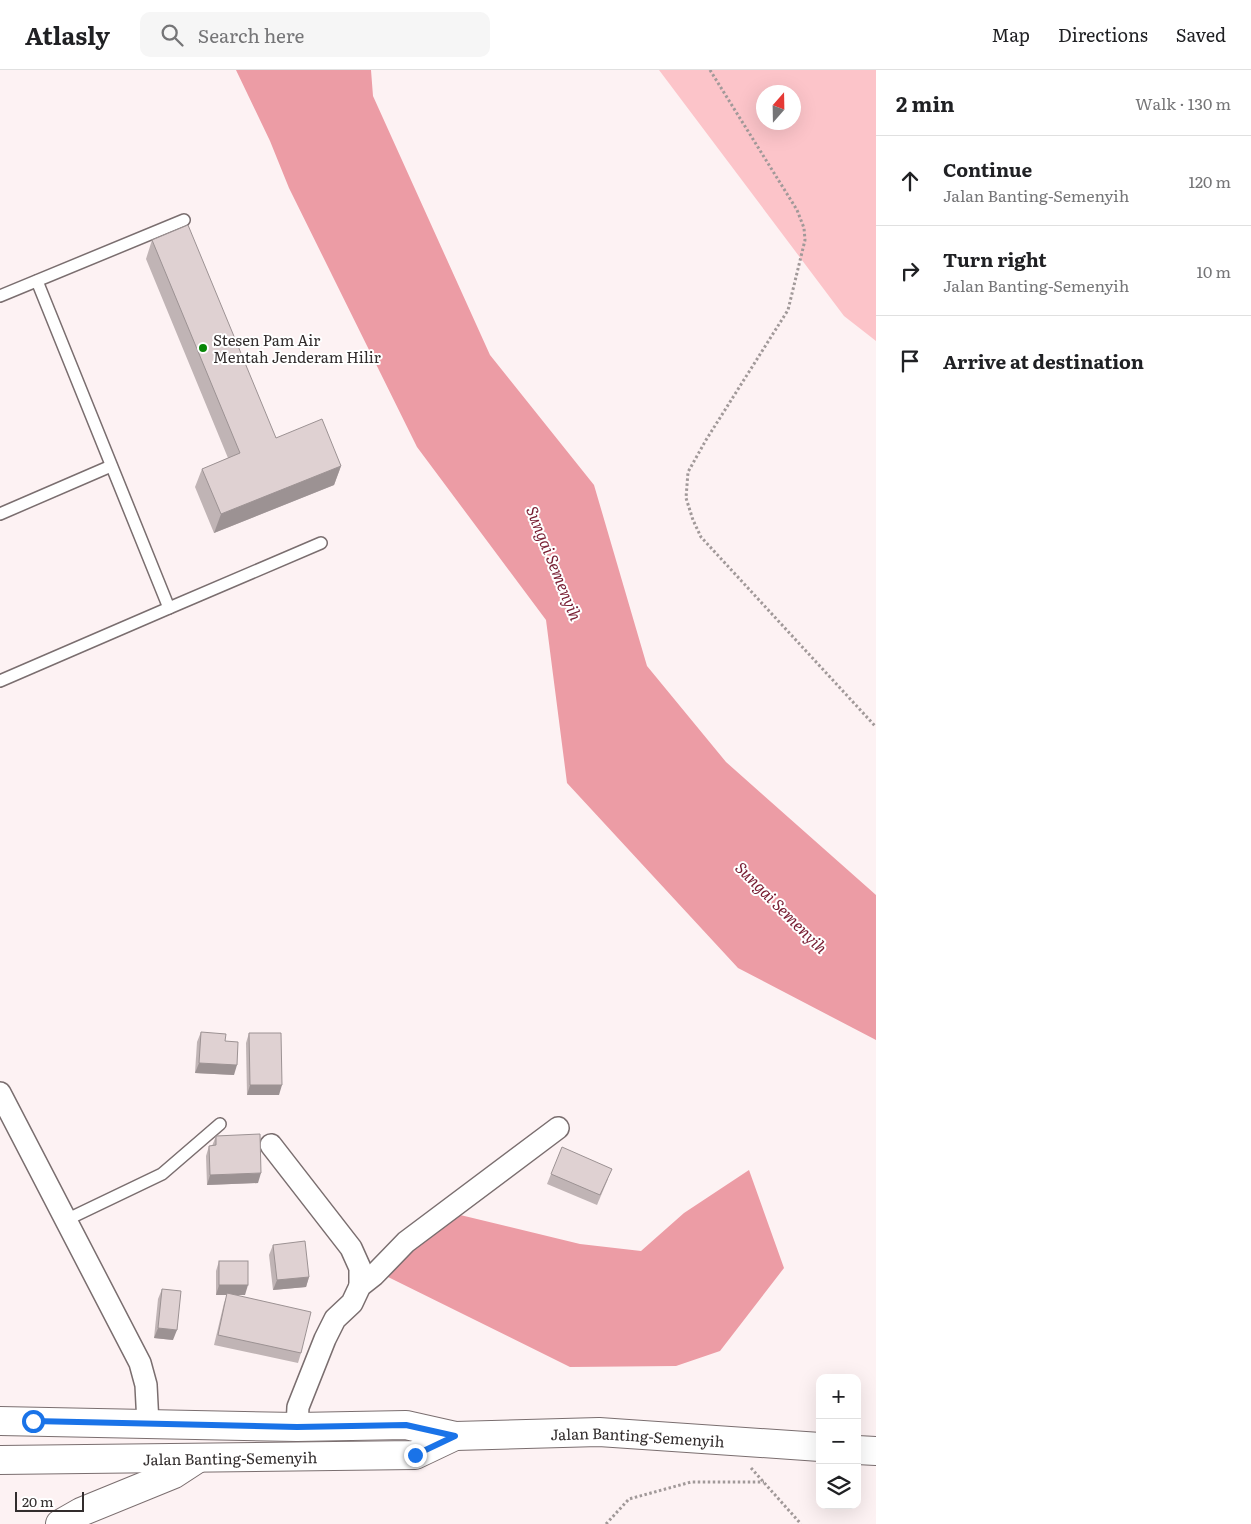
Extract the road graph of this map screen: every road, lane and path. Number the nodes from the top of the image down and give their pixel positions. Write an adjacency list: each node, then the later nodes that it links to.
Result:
1 (710, 70): 10 (path)
2 (184, 220): 3 (lane)
3 (37, 281): 4 (lane); 5 (lane)
4 (0, 296)
5 (111, 466): 6 (lane); 8 (lane)
6 (0, 514)
7 (322, 544): 8 (lane)
8 (169, 608): 9 (lane)
9 (0, 681)
10 (876, 727)
11 (0, 1093): 15 (street)
12 (220, 1124): 15 (lane)
13 (558, 1128): 16 (street)
14 (271, 1145): 16 (street)
15 (66, 1220): 19 (street)
16 (360, 1286): 20 (street)
17 (0, 1421): 18 (main road, Jalan Banting-Semenyih)
18 (33, 1421): 19 (main road, Jalan Banting-Semenyih); 21 (main road)
19 (148, 1424): 20 (main road, Jalan Banting-Semenyih)
20 (297, 1427): 22 (main road, Jalan Banting-Semenyih)
21 (0, 1436)
22 (455, 1436): 23 (main road, Jalan Banting-Semenyih); 26 (main road, Jalan Banting-Semenyih)
23 (816, 1447)
24 (861, 1450): 25 (main road)
25 (876, 1452)
26 (198, 1458): 27 (main road, Jalan Banting-Semenyih); 30 (main road)
27 (0, 1460)
28 (751, 1468): 29 (path)
29 (764, 1482): 31 (path); 32 (path)
30 (60, 1524)
31 (606, 1524)
32 (800, 1524)

